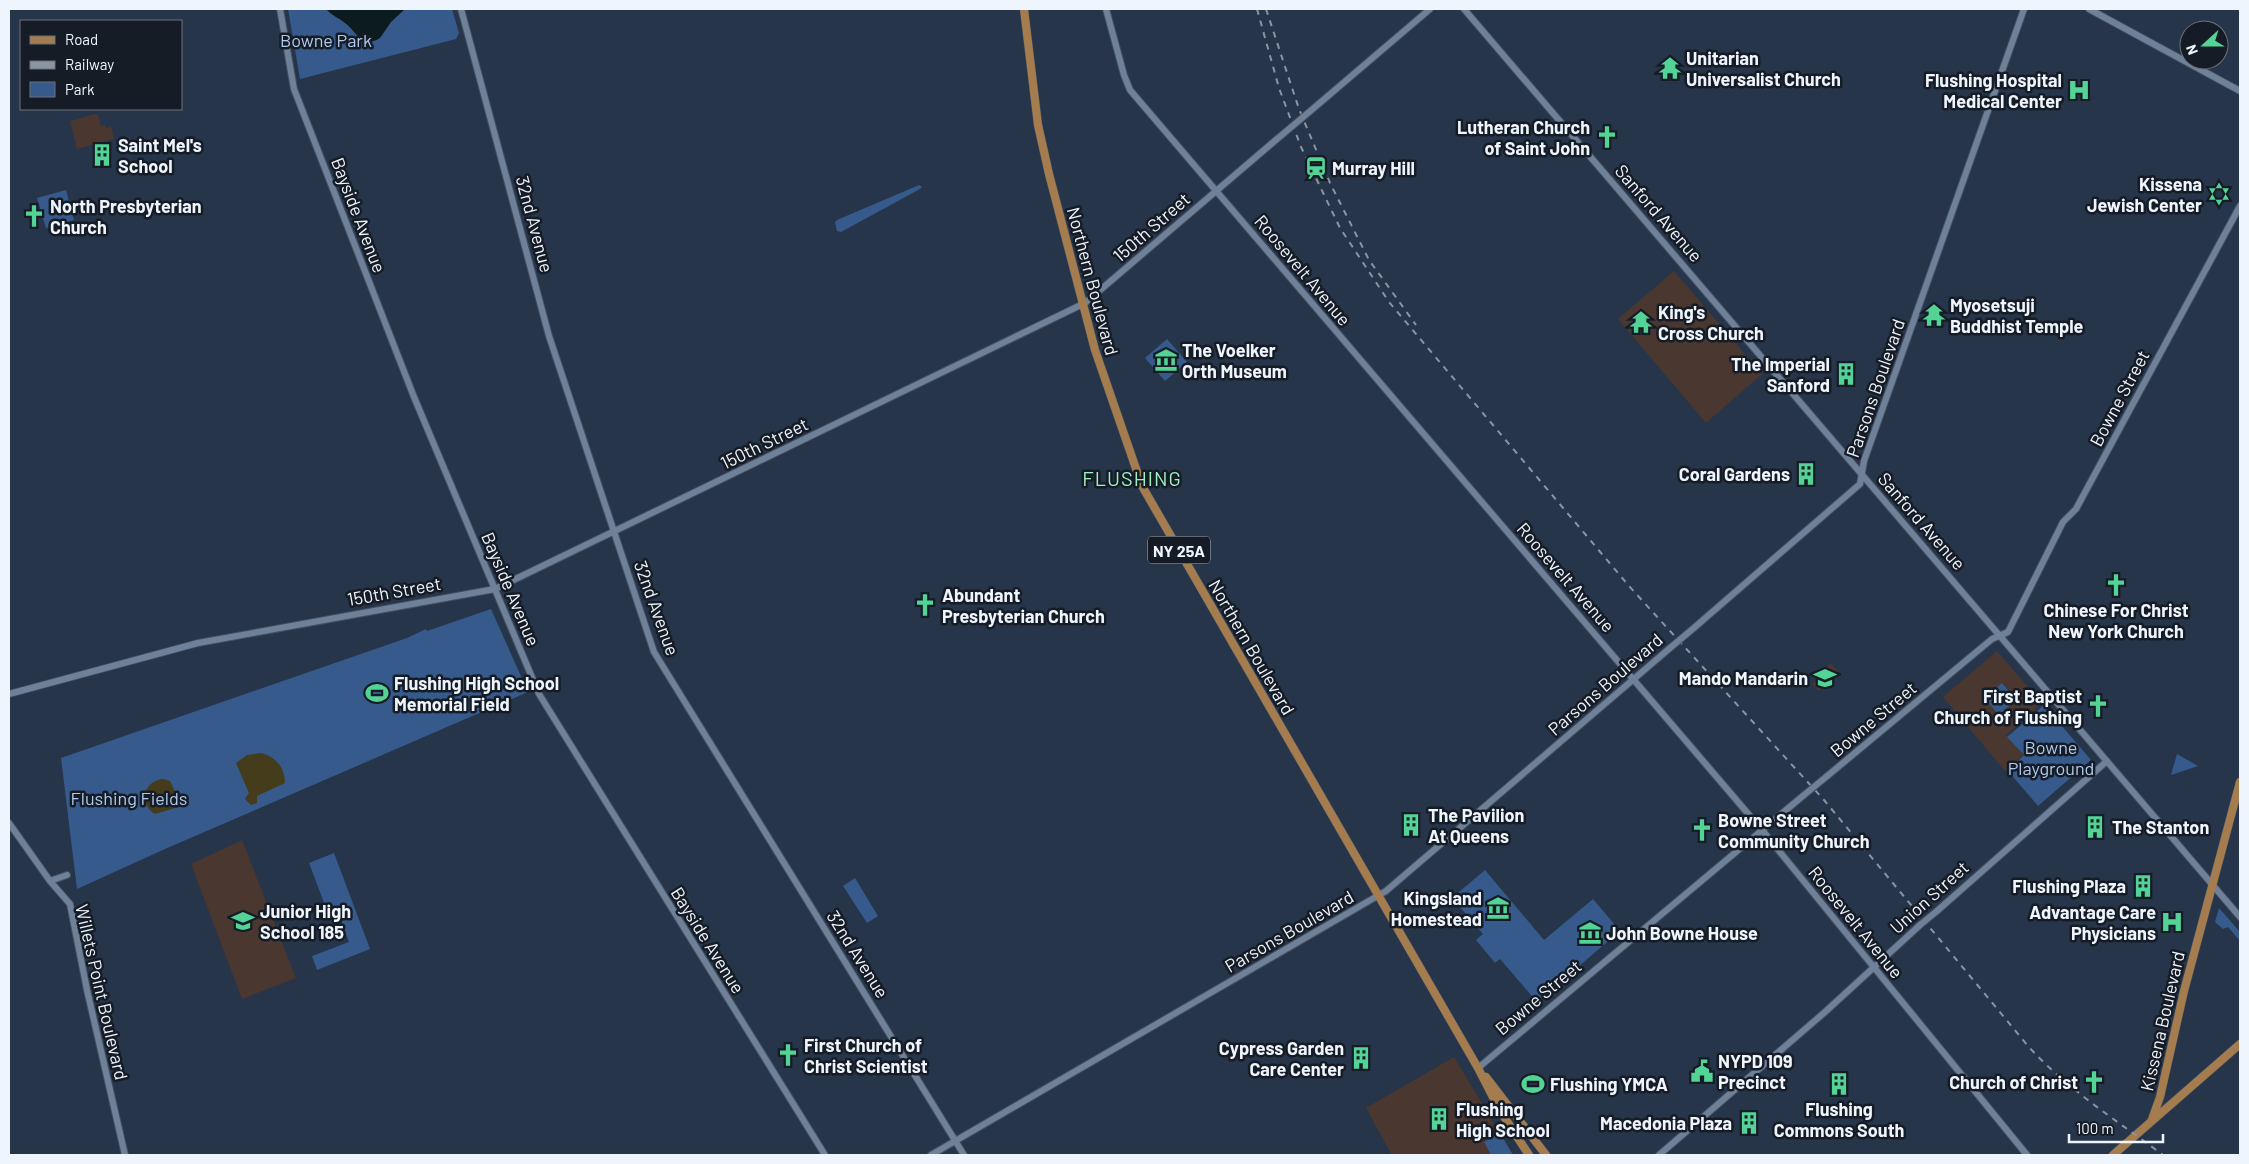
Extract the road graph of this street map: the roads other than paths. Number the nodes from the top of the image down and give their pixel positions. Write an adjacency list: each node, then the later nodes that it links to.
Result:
1 (461, 9): 14 (street, 32nd Avenue)
2 (1024, 9): 12 (main road, Northern Boulevard / NY 25A)
3 (1106, 9): 10 (street, Roosevelt Avenue)
4 (1430, 9): 10 (street, 150th Street, bridge)
5 (1464, 9): 13 (street, Sanford Avenue)
6 (2024, 9): 13 (street, Parsons Boulevard)
7 (2089, 9): 9 (street)
8 (280, 12): 15 (street, Bayside Avenue)
9 (2240, 91)
10 (1216, 191): 12 (street, 150th Street); 17 (street, Roosevelt Avenue)
11 (2240, 206): 16 (street, Bowne Street)
12 (1083, 304): 14 (street, 150th Street); 26 (main road, Northern Boulevard / NY 25A)
13 (1862, 473): 16 (street, Sanford Avenue); 17 (street, Parsons Boulevard, bridge)
14 (614, 532): 15 (street, 150th Street); 32 (street, 32nd Avenue)
15 (495, 589): 18 (street, 150th Street); 34 (street, Bayside Avenue)
16 (2000, 635): 19 (street, Sanford Avenue); 22 (street, Bowne Street, bridge)
17 (1634, 679): 22 (street, Roosevelt Avenue); 26 (street, Parsons Boulevard)
18 (9, 694)
19 (2107, 761): 25 (street, Sanford Avenue); 28 (street, Union Street, bridge)
20 (2240, 782): 25 (main road, Kissena Boulevard)
21 (9, 823): 24 (street, Willets Point Boulevard)
22 (1762, 830): 28 (street, Roosevelt Avenue); 30 (street, Bowne Street)
23 (67, 875): 24 (street)
24 (50, 882): 33 (street, Willets Point Boulevard)
25 (2212, 884): 27 (street, Sanford Avenue); 31 (main road, Kissena Boulevard)
26 (1378, 896): 30 (main road, Northern Boulevard / NY 25A); 32 (street, Parsons Boulevard)
27 (2240, 917)
28 (1874, 967): 39 (street, Union Street); 40 (street, Roosevelt Avenue)
29 (2240, 1044): 31 (main road)
30 (1478, 1068): 37 (main road, Northern Boulevard / NY 25A); 38 (main road, Northern Boulevard / NY 25A)
31 (2151, 1122): 41 (main road)
32 (956, 1141): 35 (street, Parsons Boulevard); 36 (street, 32nd Avenue)
33 (125, 1155)
34 (825, 1155)
35 (931, 1155)
36 (964, 1155)
37 (1529, 1155)
38 (1546, 1155)
39 (1659, 1155)
40 (2027, 1155)
41 (2113, 1155)

